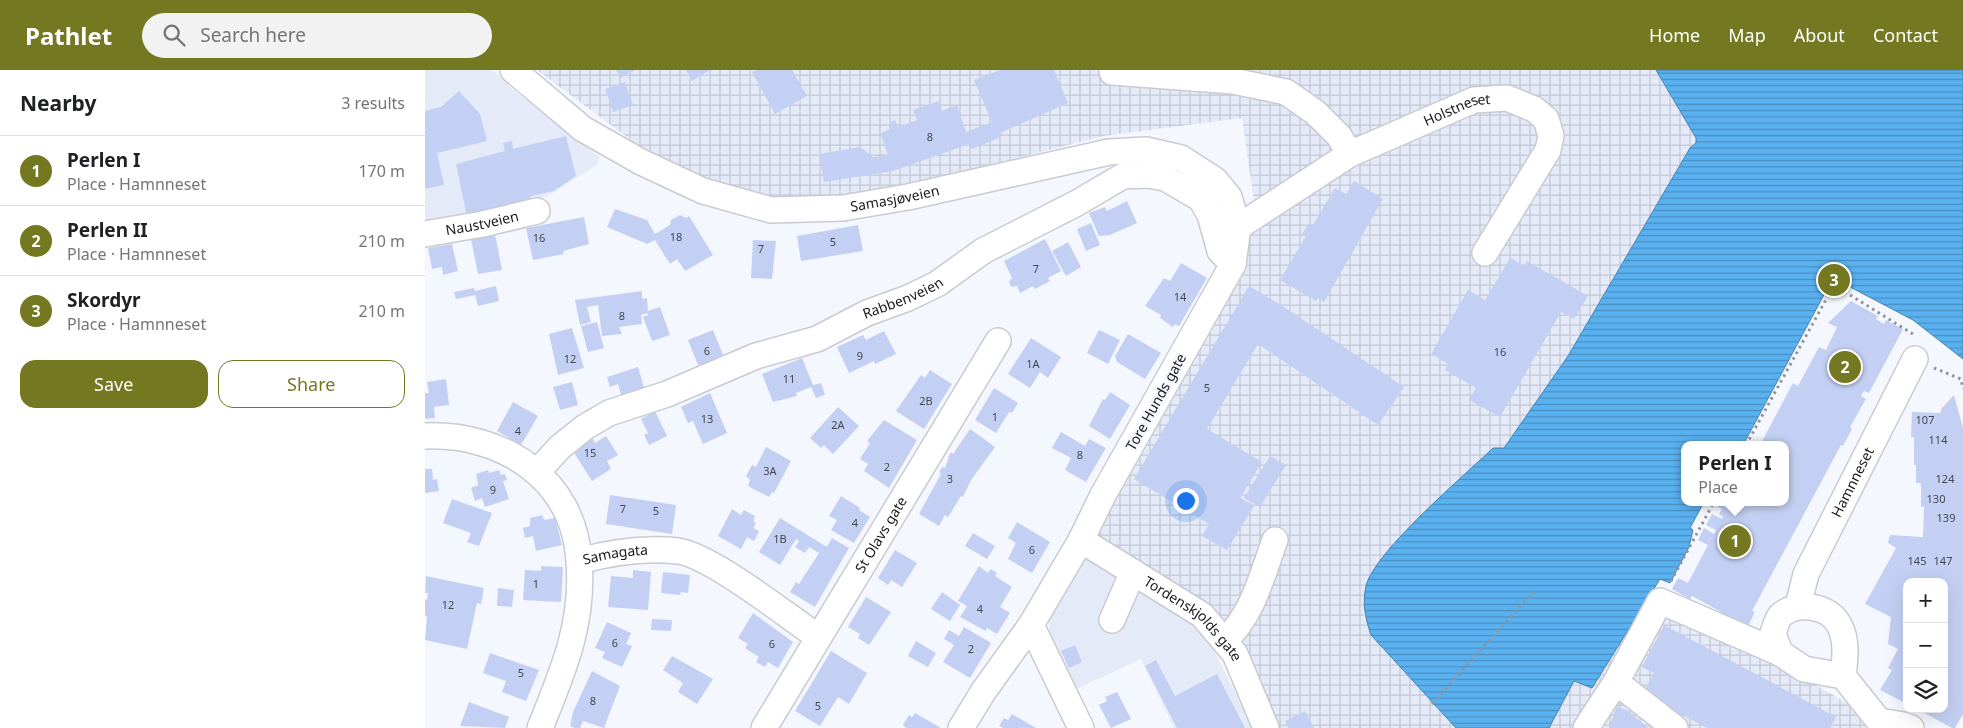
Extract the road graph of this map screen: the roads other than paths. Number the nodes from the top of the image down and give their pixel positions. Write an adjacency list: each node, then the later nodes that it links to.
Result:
1 (513, 70): 5 (street, Samasjøveien)
2 (1113, 72): 3 (street)
3 (1350, 154): 5 (street, Holstneset); 7 (street, Holstneset)
4 (537, 211): 6 (street, Naustveien)
5 (1238, 227): 8 (street, Samasjøveien)
6 (425, 234)
7 (1485, 253)
8 (1233, 264): 12 (street, Rabbenveien); 13 (street, Tore Hunds gate)
9 (998, 341): 20 (street, St Olavs gate)
10 (1915, 359): 17 (street, Hamnneset)
11 (425, 436): 12 (street, Samagata)
12 (537, 472): 15 (street, Samagata)
13 (1081, 540): 16 (street, Tordenskjolds gate); 19 (street, Tore Hunds gate)
14 (1275, 540): 21 (street)
15 (579, 561): 20 (street, Samagata); 27 (street)
16 (1133, 572): 18 (street); 21 (street, Tordenskjolds gate)
17 (1798, 606): 22 (street); 23 (street)
18 (1112, 620)
19 (1031, 625): 28 (street, Tore Hunds gate); 29 (street)
20 (818, 637): 25 (street, St Olavs gate)
21 (1225, 640): 30 (street, Tordenskjolds gate)
22 (1779, 653): 23 (street); 24 (street)
23 (1843, 676): 26 (street)
24 (1615, 682): 31 (street); 32 (street)
25 (775, 724)
26 (1876, 724): 33 (street)
27 (541, 728)
28 (961, 728)
29 (1081, 728)
30 (1266, 728)
31 (1586, 728)
32 (1675, 728)
33 (1911, 728)

